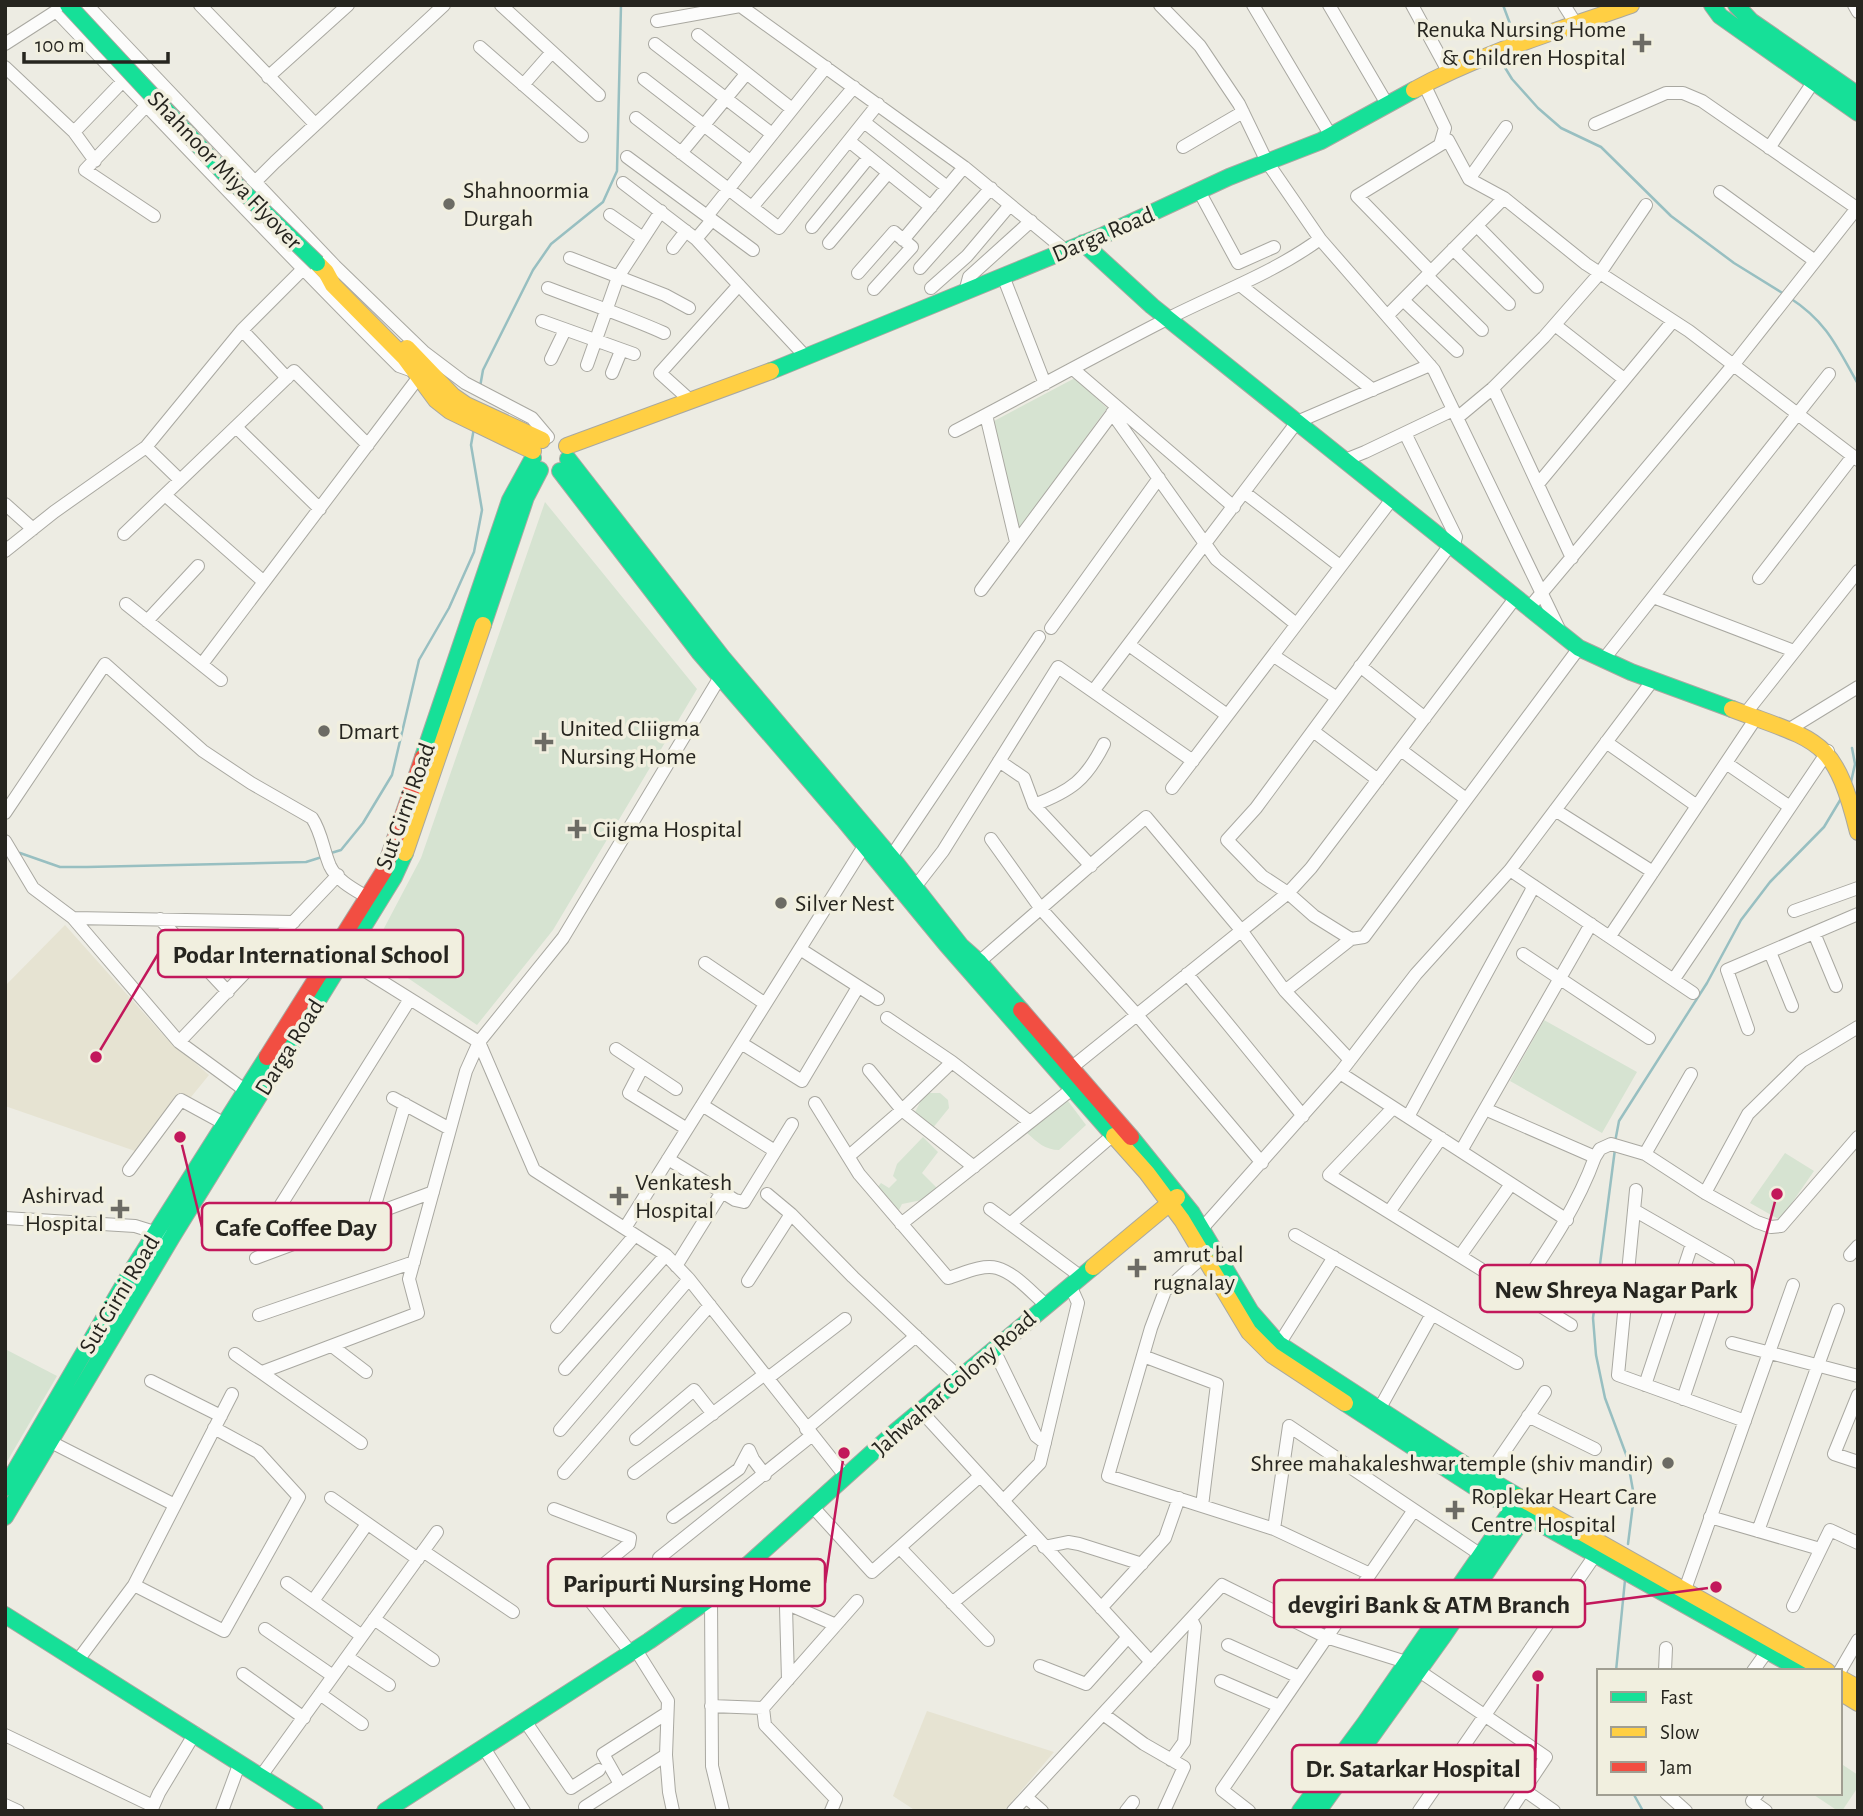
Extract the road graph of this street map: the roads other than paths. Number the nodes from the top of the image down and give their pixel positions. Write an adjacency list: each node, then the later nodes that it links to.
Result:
1 (87, 5): 68 (street)
2 (200, 5): 29 (street)
3 (348, 5): 29 (street)
4 (444, 5): 47 (street)
5 (501, 5): 24 (street)
6 (740, 5): 18 (street); 26 (street)
7 (1253, 5): 54 (street)
8 (1329, 5): 40 (street)
9 (1412, 5): 27 (street)
10 (1564, 5): 19 (street)
11 (1631, 5): 19 (main road, Darga Road)
12 (1712, 5): 30 (main road)
13 (1736, 5): 30 (main road)
14 (1854, 5): 17 (street)
15 (1162, 6): 43 (street)
16 (63, 7): 21 (street); 32 (street); 105 (main road, Shahnoor Miya Flyover, bridge)
17 (1858, 12)
18 (657, 21)
19 (1576, 24): 27 (main road, Darga Road)
20 (698, 35): 28 (street)
21 (5, 44)
22 (655, 44): 38 (street)
23 (480, 47): 34 (street)
24 (552, 52): 34 (street); 36 (street)
25 (5, 67): 51 (street)
26 (826, 67): 35 (street); 42 (street)
27 (1450, 73): 33 (main road, Darga Road)
28 (746, 74): 38 (street); 42 (street)
29 (268, 76): 47 (street)
30 (1818, 76): 37 (main road); 44 (main road); 58 (street)
31 (644, 79): 49 (street)
32 (123, 81): 41 (street); 51 (street)
33 (1424, 84): 40 (main road, Darga Road); 56 (street)
34 (523, 85): 53 (street)
35 (854, 87): 39 (street); 79 (street)
36 (598, 95)
37 (1858, 95)
38 (727, 98): 49 (street); 52 (street)
39 (878, 104): 46 (street); 65 (street)
40 (1387, 104): 54 (main road, Darga Road)
41 (146, 105): 62 (street); 76 (street)
42 (792, 109): 52 (street)
43 (1243, 112): 57 (street); 64 (street)
44 (1858, 113)
45 (636, 118): 59 (street)
46 (864, 122): 55 (street); 70 (street)
47 (315, 124): 68 (street)
48 (1595, 124): 58 (street)
49 (704, 125): 59 (street); 63 (street)
50 (1506, 127): 67 (street)
51 (74, 132): 62 (street)
52 (772, 134): 63 (street)
53 (582, 136)
54 (1331, 136): 64 (main road, Darga Road)
55 (849, 141): 61 (street); 79 (street)
56 (1440, 145): 67 (street); 108 (street)
57 (1183, 147)
58 (1769, 148): 81 (street)
59 (681, 153): 72 (street)
60 (627, 157): 85 (street)
61 (869, 157): 66 (street); 88 (street)
62 (95, 161): 84 (street)
63 (750, 161): 72 (street)
64 (1267, 162): 73 (main road, Darga Road); 92 (street)
65 (964, 167): 70 (street); 71 (street)
66 (888, 173): 80 (street); 93 (street)
67 (1469, 179): 75 (street)
68 (256, 182): 76 (street); 159 (street)
69 (623, 183): 82 (street)
70 (947, 187): 80 (street)
71 (991, 187): 77 (street); 103 (street)
72 (728, 189): 79 (street); 85 (street)
73 (1199, 191): 94 (main road, Darga Road); 96 (street)
74 (1720, 192): 102 (street)
75 (1504, 198): 87 (street); 107 (street)
76 (238, 200): 104 (street)
77 (1010, 205): 86 (street); 114 (street)
78 (1646, 205): 107 (street)
79 (752, 207)
80 (931, 207): 95 (street)
81 (1857, 208): 102 (street)
82 (661, 211): 89 (street); 90 (street)
83 (610, 215): 90 (street)
84 (154, 216)
85 (710, 218): 91 (street); 99 (street)
86 (1031, 221): 100 (street); 117 (street)
87 (1477, 226): 98 (street); 113 (street)
88 (812, 227)
89 (685, 231): 91 (street); 97 (street)
90 (643, 238): 110 (street)
91 (696, 239): 111 (street)
92 (1320, 239): 112 (street); 123 (street)
93 (829, 243)
94 (1083, 243): 100 (main road, Darga Road); 124 (main road)
95 (906, 246): 103 (street); 106 (street); 116 (street)
96 (1274, 247)
97 (673, 248)
98 (1453, 249): 108 (street); 120 (street)
99 (753, 250)
100 (1065, 250): 109 (main road, Darga Road)
101 (570, 258): 110 (street)
102 (1815, 261): 136 (street)
103 (920, 268): 114 (street)
104 (302, 270): 128 (street); 139 (street)
105 (326, 272): 139 (main road, Shahnoor Miya Flyover); 159 (main road, Shahnoor Miya Flyover)
106 (858, 273)
107 (1600, 273): 125 (street); 127 (street)
108 (1429, 274): 118 (street); 130 (street)
109 (1003, 276): 117 (main road, Darga Road); 145 (street)
110 (618, 277): 121 (street); 122 (street)
111 (739, 285): 134 (street); 148 (street)
112 (1240, 285): 124 (street); 147 (street)
113 (1537, 287)
114 (931, 288): 119 (street)
115 (548, 289): 122 (street)
116 (874, 289)
117 (965, 292): 119 (main road, Darga Road)
118 (1404, 300): 123 (street); 133 (street)
119 (937, 304): 134 (main road, Darga Road)
120 (1509, 304)
121 (689, 308)
122 (606, 311): 131 (street); 132 (street)
123 (1387, 316): 138 (street)
124 (1168, 319): 140 (street); 153 (main road)
125 (1673, 320): 136 (street); 144 (street)
126 (542, 321): 129 (street)
127 (1555, 325): 144 (street); 146 (street)
128 (242, 330): 143 (street); 158 (street)
129 (565, 330): 132 (street); 135 (street)
130 (1482, 330)
131 (664, 333)
132 (594, 341): 137 (street); 141 (street)
133 (1457, 351)
134 (807, 357): 148 (main road, Darga Road)
135 (551, 359)
136 (1734, 364): 150 (street); 178 (street)
137 (587, 365)
138 (1430, 365): 147 (street); 151 (street)
139 (412, 369): 157 (street); 159 (main road, Shahnoor Miya Flyover)
140 (1073, 369): 145 (street); 149 (street)
141 (612, 373)
142 (1829, 374): 150 (street)
143 (287, 378): 154 (street); 157 (street)
144 (1624, 379): 165 (street)
145 (1045, 384): 152 (street)
146 (1493, 388): 151 (street); 165 (street)
147 (1373, 390): 153 (street)
148 (691, 401): 161 (main road, Darga Road)
149 (1115, 410): 163 (street); 170 (street); 174 (street)
150 (1798, 413): 160 (street); 187 (street)
151 (1455, 414): 156 (street); 185 (street)
152 (986, 415): 155 (street); 174 (street)
153 (1297, 422): 162 (main road); 166 (street)
154 (236, 427): 164 (street); 171 (street)
155 (955, 431)
156 (1405, 433): 162 (street); 176 (street)
157 (368, 445): 171 (street)
158 (146, 447): 164 (street); 172 (street)
159 (539, 451): 161 (main road); 161 (main road); 241 (main road, Darga Road)
160 (1856, 458): 182 (street)
161 (565, 459): 202 (main road)
162 (1345, 460): 168 (main road)
163 (1159, 478): 175 (street); 192 (street)
164 (180, 480): 167 (street)
165 (1538, 484): 178 (street)
166 (1245, 492): 170 (street); 180 (street)
167 (165, 495): 173 (street); 183 (street)
168 (1392, 499): 176 (main road); 180 (street)
169 (5, 504): 172 (street)
170 (1234, 507): 175 (street)
171 (320, 509): 183 (street)
172 (33, 529): 177 (street)
173 (124, 534)
174 (1016, 542): 184 (street)
175 (1207, 543): 191 (street); 195 (street)
176 (1452, 546): 186 (main road); 201 (street)
177 (5, 551)
178 (1572, 558): 185 (street)
179 (198, 566): 190 (street)
180 (1340, 566): 191 (street)
181 (1858, 571): 197 (street)
182 (1759, 578)
183 (264, 582): 200 (street)
184 (981, 590)
185 (1542, 594): 189 (street); 193 (street)
186 (1516, 597): 189 (main road); 210 (street)
187 (1653, 597): 197 (street); 199 (street)
188 (126, 604): 190 (street)
189 (1529, 608): 193 (main road)
190 (148, 621): 200 (street)
191 (1296, 624): 198 (street)
192 (1051, 628)
193 (1562, 634): 196 (main road)
194 (1039, 637): 232 (street)
195 (1129, 645): 206 (street); 208 (street)
196 (1579, 648): 199 (main road); 222 (street)
197 (1794, 651): 209 (street)
198 (1274, 656): 207 (street); 208 (street)
199 (1604, 659): 204 (main road)
200 (202, 664): 203 (street)
201 (1360, 666): 207 (street); 210 (street)
202 (726, 673): 230 (main road); 277 (street)
203 (221, 680)
204 (1653, 680): 209 (main road); 213 (street)
205 (1858, 687): 211 (street)
206 (1094, 690): 217 (street); 218 (street)
207 (1337, 698): 212 (street)
208 (1227, 715): 218 (street)
209 (1751, 716): 211 (main road); 219 (street)
210 (1425, 718): 215 (street)
211 (1788, 730): 216 (main road)
212 (1313, 731): 220 (street); 240 (street)
213 (1606, 742): 224 (street); 226 (street)
214 (1104, 744): 223 (street)
215 (1401, 750): 220 (street); 222 (street)
216 (1828, 751): 225 (street); 228 (main road)
217 (999, 761): 223 (street); 238 (street)
218 (1192, 761): 221 (street)
219 (1726, 763): 224 (street); 225 (street)
220 (1378, 780): 240 (street)
221 (1172, 788)
222 (1466, 799): 252 (street)
223 (1034, 805): 233 (street)
224 (1697, 806): 236 (street)
225 (1790, 807): 261 (street)
226 (1555, 810): 234 (street); 236 (street)
227 (5, 813): 235 (street)
228 (1858, 832)
229 (991, 839): 242 (street)
230 (868, 840): 232 (main road); 253 (street); 288 (main road)
231 (7, 844): 245 (street)
232 (891, 857): 238 (main road)
233 (1091, 866): 242 (street); 249 (street)
234 (1510, 870): 237 (street); 280 (street)
235 (334, 872): 241 (street); 247 (street)
236 (1653, 872): 251 (street)
237 (1534, 886): 248 (street); 296 (street)
238 (915, 887): 257 (main road)
239 (1858, 888): 243 (street)
240 (1288, 892): 249 (street); 252 (street)
241 (372, 901): 256 (main road, Darga Road)
242 (1041, 909): 257 (street); 271 (street)
243 (1794, 911)
244 (1858, 914): 250 (street)
245 (73, 918): 246 (street); 276 (street)
246 (160, 919): 247 (street); 265 (street)
247 (294, 922): 265 (street)
248 (1591, 923): 251 (street); 260 (street)
249 (1241, 930): 259 (street); 264 (street)
250 (1814, 933): 254 (street); 262 (street)
251 (1610, 936): 261 (street)
252 (1351, 939): 264 (street)
253 (800, 949): 263 (street); 269 (street)
254 (1770, 952): 270 (street); 274 (street)
255 (1523, 954): 260 (street)
256 (339, 955): 267 (street); 289 (main road, Sut Girni Road); 333 (main road, Darga Road)
257 (979, 962): 283 (main road)
258 (705, 963): 269 (street)
259 (1187, 974): 271 (street); 295 (street)
260 (1559, 978): 275 (street); 293 (street)
261 (1674, 979): 266 (street)
262 (1836, 986)
263 (858, 987): 268 (street); 278 (street)
264 (1285, 991): 280 (street)
265 (228, 992): 276 (street)
266 (1693, 993)
267 (410, 999): 277 (street); 330 (street)
268 (878, 999)
269 (764, 1003): 278 (street)
270 (1792, 1006)
271 (1137, 1014): 283 (street); 311 (street)
272 (887, 1018): 281 (street)
273 (1858, 1027): 318 (street)
274 (1748, 1029)
275 (1649, 1038)
276 (179, 1042): 289 (street)
277 (479, 1042): 300 (street); 331 (street)
278 (741, 1043): 291 (street)
279 (616, 1049): 282 (street)
280 (1350, 1060): 285 (street)
281 (952, 1062): 294 (street); 297 (street)
282 (642, 1068): 287 (street); 301 (street)
283 (1071, 1068): 320 (main road)
284 (869, 1070): 294 (street)
285 (1340, 1073): 292 (street); 295 (street)
286 (1691, 1074): 307 (street)
287 (676, 1089)
288 (1072, 1089): 297 (street); 302 (main road)
289 (246, 1091): 298 (main road, Sut Girni Road)
290 (815, 1102): 308 (street)
291 (702, 1104): 301 (street); 305 (street)
292 (1393, 1108): 296 (street); 323 (street)
293 (1485, 1109): 306 (street); 309 (street)
294 (902, 1110): 308 (street); 312 (street)
295 (1303, 1116): 311 (street)
296 (1408, 1117): 303 (street)
297 (1030, 1122): 312 (street)
298 (225, 1124): 313 (street); 333 (main road, Sut Girni Road)
299 (792, 1124): 305 (street)
300 (450, 1129): 316 (street); 325 (street)
301 (687, 1129): 310 (street)
302 (1113, 1135): 320 (main road); 329 (street)
303 (1441, 1138): 306 (street); 323 (street)
304 (1858, 1138): 318 (street)
305 (775, 1151): 317 (street)
306 (1461, 1151): 314 (street)
307 (1645, 1154): 309 (street); 318 (street)
308 (849, 1156): 328 (street)
309 (1595, 1157): 327 (street)
310 (668, 1159): 317 (street); 331 (street)
311 (1262, 1163): 332 (street)
312 (974, 1167): 328 (street)
313 (129, 1170)
314 (1511, 1184): 327 (street); 338 (street)
315 (1636, 1190): 322 (street)
316 (433, 1192): 325 (street); 341 (street)
317 (722, 1192): 342 (street)
318 (1704, 1193)
319 (767, 1194): 324 (street)
320 (1174, 1200): 332 (main road); 345 (main road, Jahwahar Colony Road)
321 (990, 1209): 329 (street)
322 (1634, 1210): 335 (street); 373 (street)
323 (1390, 1212): 338 (street)
324 (791, 1214): 344 (street); 356 (street)
325 (372, 1215): 340 (street)
326 (5, 1218): 333 (street)
327 (1567, 1220): 347 (street)
328 (901, 1224): 349 (street)
329 (1010, 1224): 345 (street)
330 (267, 1227)
331 (630, 1232): 337 (street); 355 (street)
332 (1197, 1234): 336 (main road)
333 (164, 1235): 387 (main road, Darga Road)
334 (1295, 1235): 339 (street)
335 (1692, 1244): 373 (street); 377 (street)
336 (1208, 1252): 360 (main road); 363 (street)
337 (666, 1255): 342 (street); 366 (street)
338 (1460, 1256): 347 (street)
339 (1334, 1257): 351 (street); 360 (street)
340 (256, 1258)
341 (414, 1262): 352 (street); 358 (street)
342 (676, 1266): 343 (street)
343 (689, 1279): 348 (street); 385 (street)
344 (748, 1281)
345 (1075, 1281): 349 (main road, Jahwahar Colony Road); 390 (street)
346 (1793, 1285): 361 (street)
347 (1519, 1292): 354 (street)
348 (710, 1305): 369 (street); 393 (street)
349 (1046, 1305): 359 (main road, Jahwahar Colony Road)
350 (1838, 1310): 365 (street)
351 (1432, 1314): 364 (street); 380 (street)
352 (259, 1315)
353 (845, 1319): 369 (street)
354 (1572, 1325)
355 (557, 1327)
356 (916, 1336): 371 (street); 386 (street)
357 (1732, 1343): 361 (street)
358 (332, 1346): 367 (street); 368 (street)
359 (993, 1348): 371 (main road, Jahwahar Colony Road); 390 (street)
360 (1275, 1350): 380 (main road)
361 (1767, 1352): 365 (street); 383 (street)
362 (235, 1354): 368 (street)
363 (1143, 1356): 401 (street); 405 (street)
364 (1517, 1363)
365 (1816, 1364): 370 (street); 414 (street)
366 (565, 1369)
367 (366, 1372)
368 (262, 1373): 389 (street)
369 (766, 1376): 379 (street); 386 (street)
370 (1858, 1376)
371 (959, 1377): 378 (main road, Jahwahar Colony Road)
372 (151, 1381): 381 (street)
373 (1645, 1385): 377 (street)
374 (1545, 1392): 382 (street)
375 (232, 1394): 381 (street)
376 (1858, 1395): 392 (street)
377 (1683, 1399): 383 (street)
378 (920, 1410): 396 (street); 397 (main road, Jahwahar Colony Road)
379 (713, 1414): 388 (street); 394 (street)
380 (1376, 1415): 398 (main road)
381 (220, 1416): 384 (street)
382 (1528, 1416): 391 (street); 398 (street)
383 (1745, 1421): 411 (street)
384 (214, 1428): 403 (street); 426 (street)
385 (559, 1430)
386 (809, 1433): 395 (street); 397 (street)
387 (42, 1438): 399 (main road); 403 (street); 409 (main road, Darga Road)
388 (636, 1439)
389 (361, 1443)
390 (1045, 1443): 402 (street)
391 (1595, 1449)
392 (1858, 1462)
393 (564, 1473)
394 (634, 1473)
395 (765, 1475): 410 (street); 430 (street)
396 (980, 1476): 402 (street); 418 (street)
397 (846, 1477): 404 (main road, Jahwahar Colony Road)
398 (1483, 1483): 406 (main road)
399 (5, 1488)
400 (331, 1498): 412 (street)
401 (1179, 1499): 405 (street); 423 (street)
402 (1003, 1501): 416 (street)
403 (175, 1505): 426 (street)
404 (812, 1506): 418 (street); 430 (main road, Jahwahar Colony Road)
405 (1202, 1506): 413 (street)
406 (1523, 1506): 420 (main road); 422 (main road)
407 (554, 1509): 448 (street)
408 (1414, 1510): 413 (street); 422 (street); 424 (street)
409 (5, 1517)
410 (673, 1517)
411 (1710, 1517): 414 (street); 427 (street)
412 (368, 1524): 421 (street); 428 (street)
413 (1274, 1529): 424 (street)
414 (1758, 1531): 419 (street)
415 (437, 1532): 421 (street)
416 (1040, 1541): 423 (street); 431 (street); 433 (street)
417 (1858, 1543): 419 (street)
418 (900, 1548): 431 (street)
419 (1820, 1549): 432 (street)
420 (1599, 1550): 427 (main road); 476 (street)
421 (420, 1555): 434 (street); 436 (street)
422 (1487, 1559): 454 (main road)
423 (1142, 1564): 433 (street)
424 (1370, 1574): 442 (street)
425 (287, 1583): 428 (street)
426 (134, 1585): 450 (street)
427 (1682, 1596): 447 (main road); 458 (main road)
428 (313, 1601): 440 (street)
429 (857, 1601): 438 (street)
430 (705, 1602): 448 (main road, Jahwahar Colony Road); 471 (street)
431 (952, 1603): 443 (street)
432 (1793, 1606)
433 (1101, 1608): 441 (street)
434 (513, 1612)
435 (5, 1615): 450 (main road)
436 (374, 1619): 440 (street); 451 (street)
437 (1191, 1619): 442 (street); 452 (street); 484 (street)
438 (836, 1625): 464 (street); 464 (street)
439 (265, 1629): 461 (street)
440 (362, 1636): 449 (street)
441 (1128, 1637): 452 (street); 453 (street)
442 (1326, 1637): 454 (street); 462 (street)
443 (988, 1640)
444 (1858, 1640): 459 (street)
445 (1228, 1645): 462 (street)
446 (1666, 1648): 455 (street)
447 (1768, 1650): 456 (street); 457 (main road)
448 (633, 1651): 474 (street); 478 (main road, Jahwahar Colony Road)
449 (347, 1657): 461 (street); 466 (street)
450 (78, 1660): 480 (main road)
451 (433, 1660)
452 (1151, 1662): 475 (street)
453 (1040, 1666)
454 (1412, 1667): 476 (street); 507 (main road); 508 (main road)
455 (1665, 1669)
456 (1754, 1669)
457 (1800, 1669)
458 (1823, 1669)
459 (1841, 1669)
460 (243, 1674): 477 (street)
461 (333, 1676): 469 (street)
462 (1298, 1677): 472 (street)
463 (1842, 1679): 467 (main road)
464 (788, 1680): 473 (street)
465 (1221, 1681): 472 (street)
466 (389, 1685)
467 (1858, 1688)
468 (1842, 1693): 470 (main road)
469 (320, 1694): 477 (street); 479 (street)
470 (1858, 1703)
471 (711, 1706): 473 (street); 501 (street)
472 (1279, 1706): 506 (street)
473 (763, 1708): 502 (street)
474 (667, 1713): 483 (street); 488 (street)
475 (1103, 1714): 484 (street); 491 (street)
476 (1485, 1716): 489 (street); 509 (street)
477 (304, 1717): 487 (street)
478 (525, 1721): 482 (main road, Jahwahar Colony Road); 486 (street)
479 (362, 1724)
480 (195, 1734): 485 (main road); 493 (street)
481 (5, 1735): 493 (street)
482 (484, 1748): 497 (main road, Jahwahar Colony Road); 498 (street)
483 (666, 1755): 488 (street); 500 (street)
484 (1171, 1760): 505 (street)
485 (240, 1762): 487 (main road); 495 (street)
486 (599, 1770)
487 (261, 1776): 496 (main road)
488 (620, 1784): 499 (street)
489 (1524, 1790): 510 (street); 511 (street)
490 (1668, 1795): 512 (street)
491 (1026, 1797): 503 (street); 504 (street)
492 (5, 1805): 494 (street)
493 (152, 1808)
494 (18, 1811)
495 (222, 1811)
496 (315, 1811)
497 (385, 1811)
498 (524, 1811)
499 (587, 1811)
500 (673, 1811)
501 (723, 1811)
502 (831, 1811)
503 (1013, 1811)
504 (1042, 1811)
505 (1164, 1811)
506 (1249, 1811)
507 (1300, 1811)
508 (1318, 1811)
509 (1419, 1811)
510 (1510, 1811)
511 (1554, 1811)
512 (1686, 1811)

